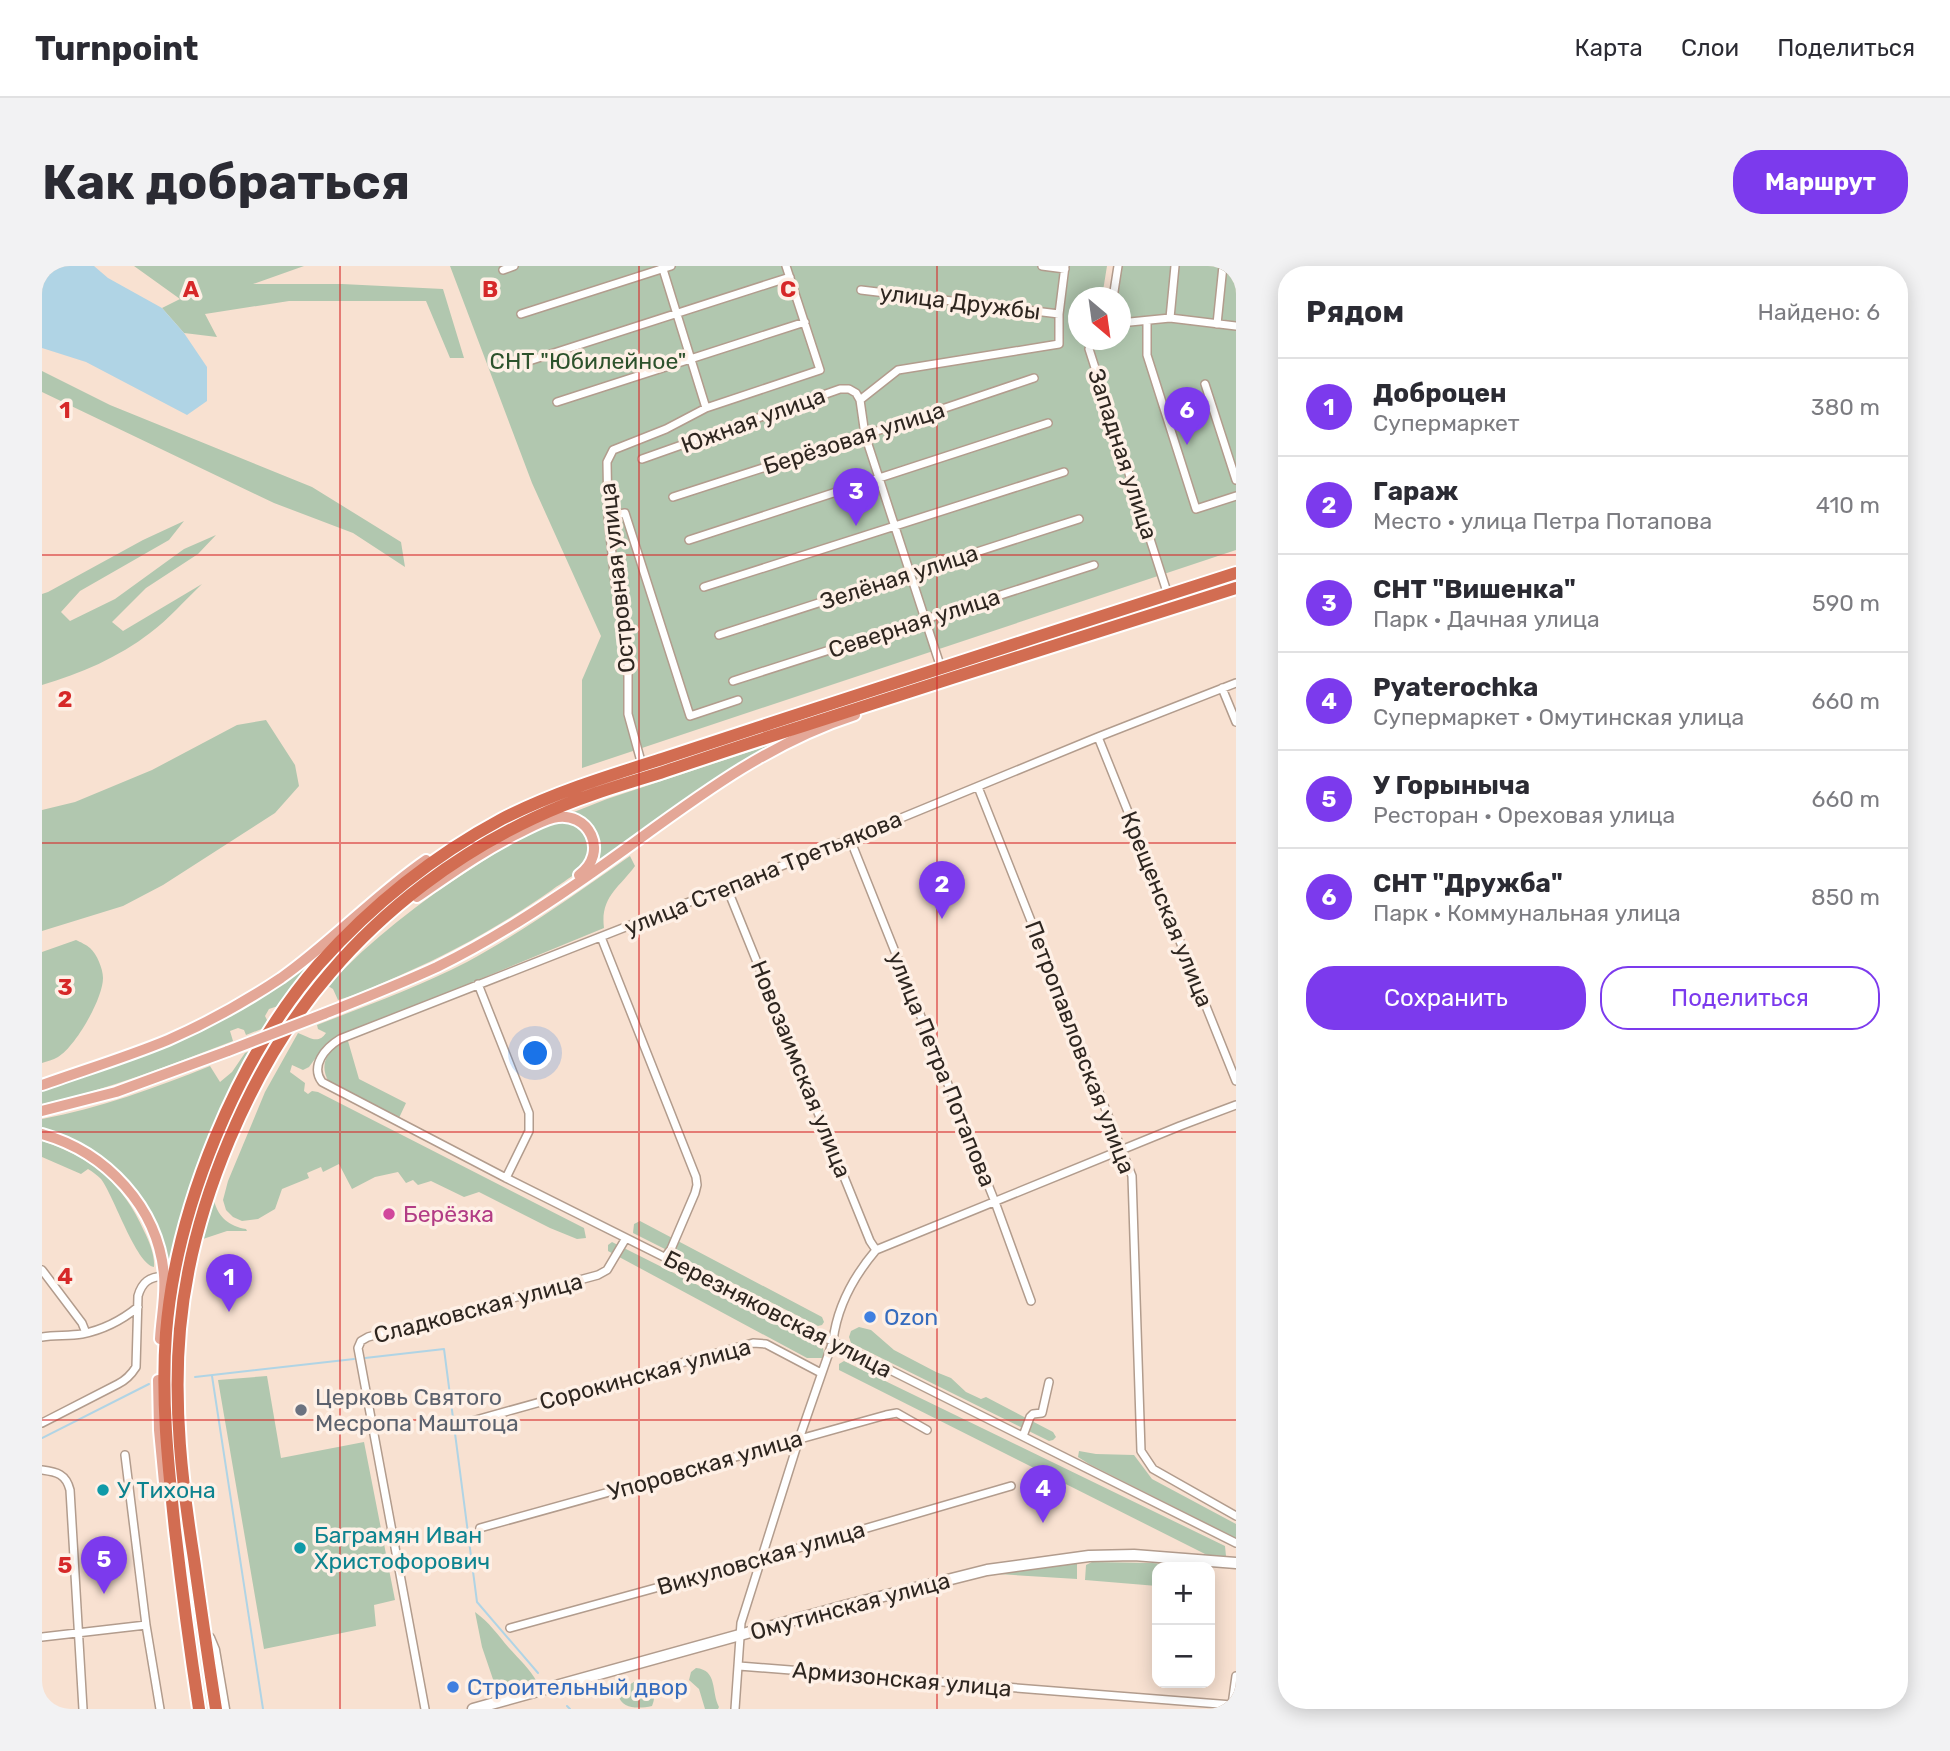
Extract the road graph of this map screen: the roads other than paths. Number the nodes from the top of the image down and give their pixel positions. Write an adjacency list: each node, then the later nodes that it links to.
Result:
1 (514, 266): 9 (street)
2 (786, 266): 10 (street)
3 (1042, 266): 8 (street)
4 (1118, 266): 11 (street)
5 (1175, 266): 16 (street)
6 (1223, 266): 20 (street)
7 (665, 267): 13 (street); 14 (street)
8 (1065, 267): 15 (street, Южная улица)
9 (503, 270)
10 (790, 277): 14 (street); 18 (street)
11 (1115, 287)
12 (861, 290): 15 (street, улица Дружбы)
13 (521, 314)
14 (677, 314): 23 (street); 24 (street)
15 (1059, 314): 27 (street, Южная улица)
16 (1170, 318): 17 (street); 20 (street)
17 (1147, 320): 19 (street); 36 (street)
18 (805, 322): 23 (street); 29 (street)
19 (1131, 322)
20 (1217, 324): 21 (street)
21 (1236, 326)
22 (1089, 350): 48 (street, Западная улица)
23 (691, 358): 28 (street); 29 (street)
24 (528, 361)
25 (1034, 378): 31 (street, Берёзовая улица)
26 (1205, 384): 35 (street)
27 (860, 400): 31 (street, Южная улица); 32 (street, Южная улица)
28 (557, 402)
29 (706, 408): 38 (street, Островная улица)
30 (1048, 423): 34 (street)
31 (865, 436): 34 (street, Южная улица); 37 (street, Берёзовая улица)
32 (642, 459)
33 (1064, 472): 40 (street)
34 (879, 478): 40 (street, Южная улица); 41 (street)
35 (1236, 480)
36 (1236, 496)
37 (673, 497)
38 (608, 516): 56 (street); 59 (street, Островная улица)
39 (1079, 519): 43 (street, Зелёная улица)
40 (894, 526): 43 (street, Южная улица); 46 (street)
41 (689, 540)
42 (1094, 565): 49 (street, Северная улица)
43 (910, 573): 49 (street, Южная улица); 50 (street, Зелёная улица)
44 (1236, 573): 45 (highway)
45 (1219, 579): 47 (highway); 48 (highway)
46 (704, 587)
47 (1230, 590): 52 (highway)
48 (1168, 596): 51 (highway)
49 (925, 619): 51 (street, Южная улица); 53 (street, Северная улица)
50 (719, 635)
51 (940, 667): 59 (highway)
52 (979, 669): 64 (highway); 65 (main road)
53 (733, 681)
54 (1236, 682): 55 (street, улица Степана Третьякова)
55 (1222, 688): 57 (street); 58 (street, улица Степана Третьякова)
56 (738, 700)
57 (1236, 722)
58 (1098, 737): 60 (street, улица Степана Третьякова); 68 (street, Крещенская улица)
59 (642, 765): 61 (highway)
60 (978, 786): 62 (street, улица Степана Третьякова); 74 (street, Петропавловская улица)
61 (503, 819): 70 (main road); 103 (highway)
62 (850, 839): 63 (street, улица Степана Третьякова); 76 (street, улица Петра Потапова)
63 (727, 888): 66 (street, улица Степана Третьякова); 78 (street, Новозаимская улица)
64 (380, 922): 65 (main road); 102 (highway)
65 (515, 923): 72 (main road, bridge)
66 (601, 937): 67 (street, улица Степана Третьякова); 79 (street)
67 (478, 984): 69 (street, улица Степана Третьякова); 75 (street)
68 (1236, 1081)
69 (322, 1082): 75 (street, Березняковская улица)
70 (42, 1085)
71 (1236, 1105): 74 (street)
72 (42, 1111)
73 (42, 1134): 81 (main road)
74 (1122, 1150): 76 (street); 97 (street, Петропавловская улица)
75 (506, 1178): 77 (street, Березняковская улица)
76 (995, 1202): 78 (street); 82 (street, улица Петра Потапова)
77 (626, 1238): 79 (street, Березняковская улица); 116 (street, Сладковская улица)
78 (876, 1250): 86 (street)
79 (666, 1257): 86 (street, Березняковская улица)
80 (42, 1270): 84 (street)
81 (164, 1276): 83 (street); 103 (main road)
82 (1031, 1301)
83 (138, 1307): 84 (street); 89 (street)
84 (86, 1333): 85 (street)
85 (42, 1337)
86 (833, 1340): 87 (street); 92 (street, Березняковская улица)
87 (821, 1373): 90 (street, Сорокинская улица); 93 (street)
88 (1049, 1382): 92 (street)
89 (42, 1423)
90 (465, 1423)
91 (928, 1430): 93 (street, Упоровская улица)
92 (1023, 1436): 99 (street, Березняковская улица)
93 (799, 1439): 98 (street, Упоровская улица); 100 (street)
94 (125, 1455): 104 (street)
95 (42, 1470): 106 (street)
96 (1012, 1486): 100 (street, Викуловская улица)
97 (1236, 1516)
98 (480, 1528)
99 (1236, 1543)
100 (761, 1559): 105 (street, Викуловская улица); 107 (street)
101 (1236, 1563): 107 (street, Омутинская улица)
102 (202, 1619): 114 (highway); 115 (street)
103 (186, 1623): 113 (highway)
104 (146, 1625): 106 (street); 112 (street)
105 (510, 1628)
106 (79, 1633): 108 (street); 111 (street)
107 (740, 1636): 109 (street); 117 (street, Омутинская улица)
108 (42, 1637)
109 (739, 1666): 110 (street, Армизонская улица); 118 (street)
110 (1236, 1676)
111 (83, 1709)
112 (160, 1709)
113 (199, 1709)
114 (216, 1709)
115 (224, 1709)
116 (425, 1709)
117 (472, 1709)
118 (735, 1709)

